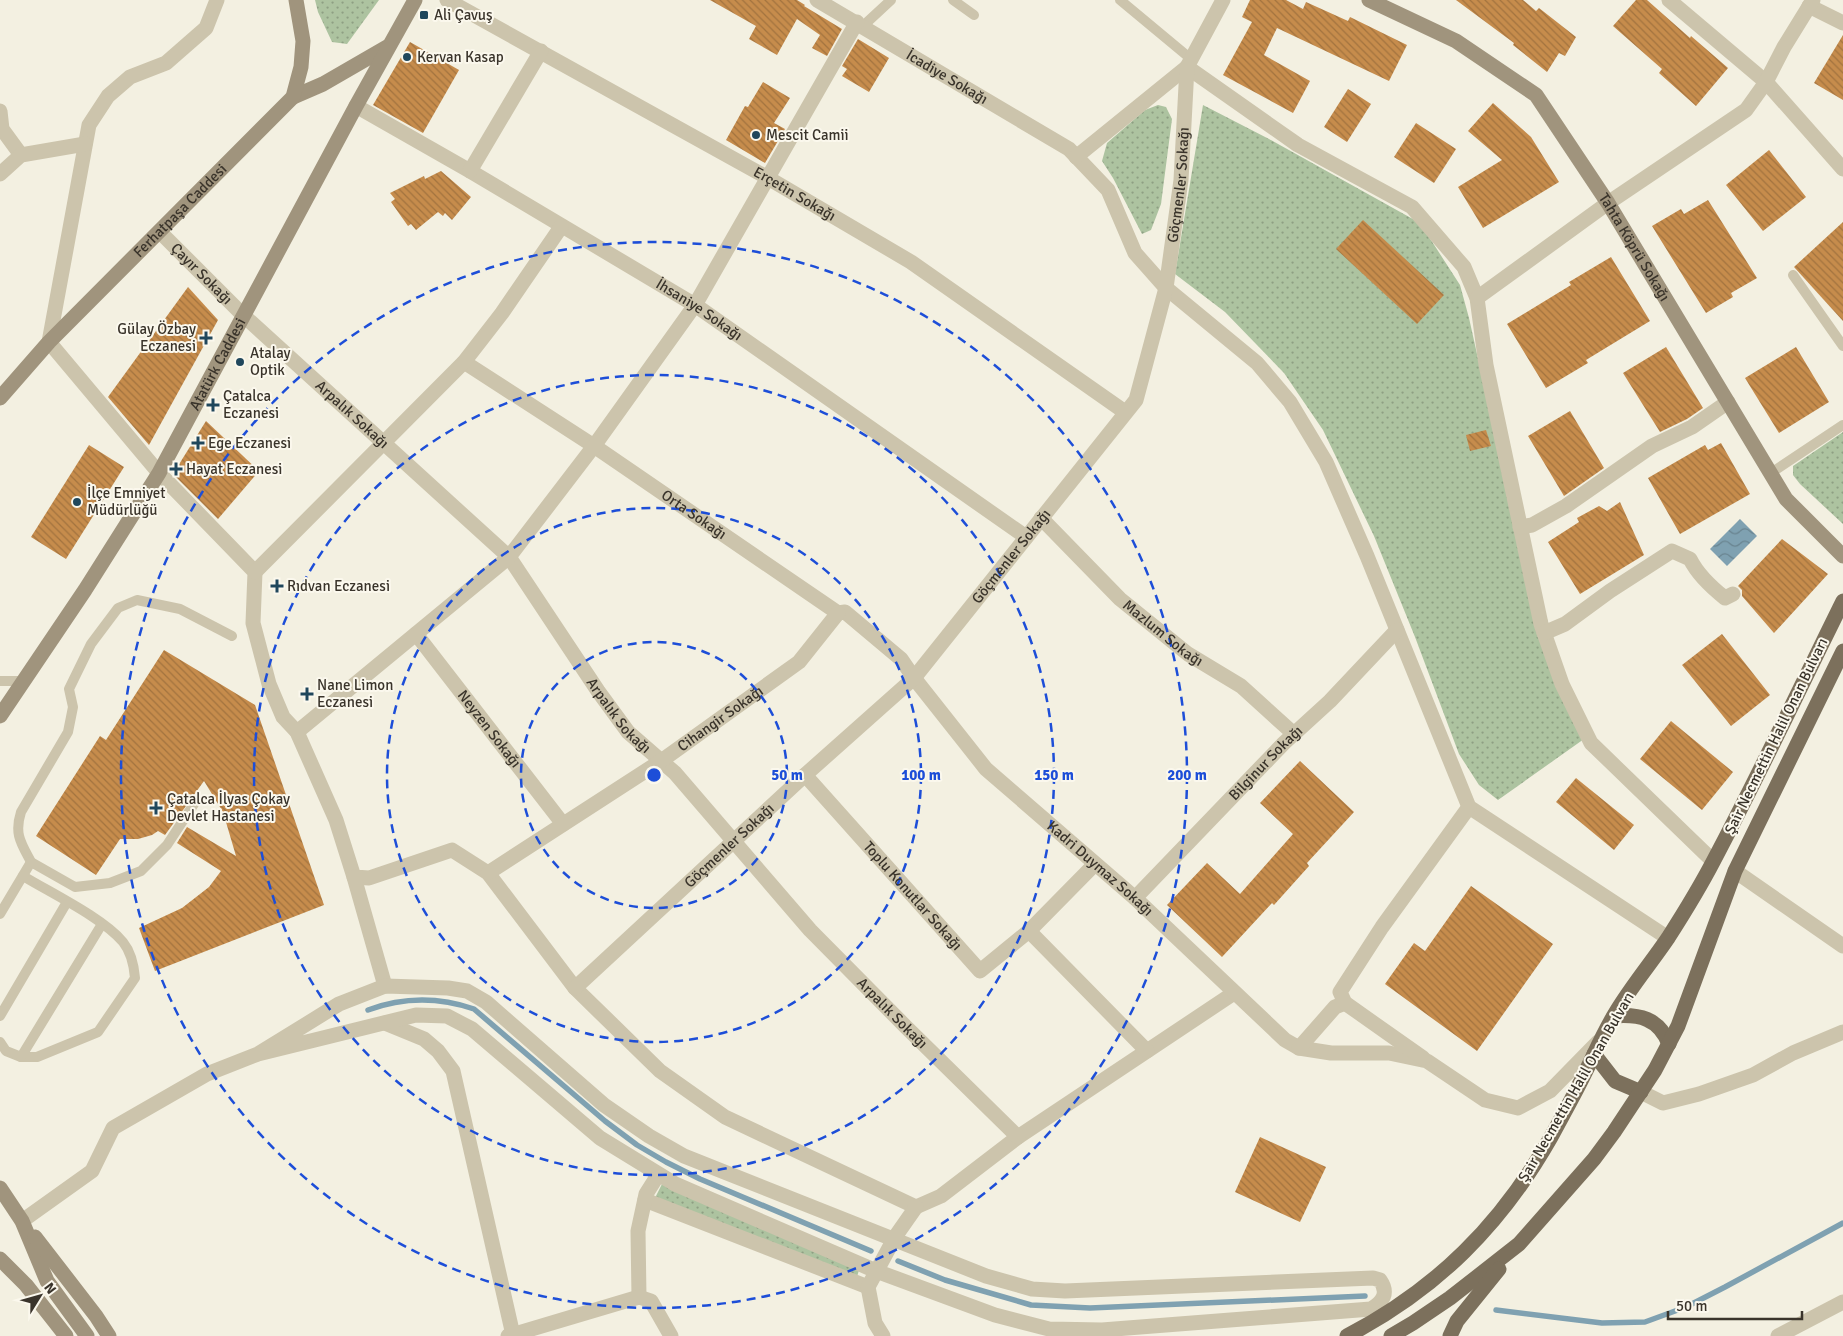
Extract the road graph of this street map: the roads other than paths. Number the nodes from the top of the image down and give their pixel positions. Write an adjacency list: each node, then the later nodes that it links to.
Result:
1 (217, 0): 23 (street)
2 (296, 0): 20 (main road, Ferhatpaşa Caddesi)
3 (415, 0): 16 (main road, Atatürk Caddesi)
4 (447, 0): 17 (street, Erçetin Sokağı)
5 (817, 0): 15 (street, İcadiye Sokağı)
6 (891, 0): 15 (lane)
7 (953, 0): 13 (lane)
8 (1120, 0): 18 (lane)
9 (1224, 0): 18 (street, Göçmenler Sokağı)
10 (1369, 0): 30 (main road, Tahta Köprü Sokağı)
11 (1669, 0): 19 (street)
12 (1811, 3): 14 (street); 19 (street)
13 (974, 15)
14 (1843, 23)
15 (860, 24): 25 (street, İcadiye Sokağı); 29 (street)
16 (389, 46): 20 (main road); 21 (main road, Atatürk Caddesi)
17 (541, 51): 27 (street); 29 (street, Erçetin Sokağı)
18 (1189, 63): 25 (street); 34 (street, Göçmenler Sokağı); 35 (street)
19 (1766, 82): 26 (street); 30 (street)
20 (293, 96): 32 (main road, Ferhatpaşa Caddesi)
21 (356, 106): 27 (street, İhsaniye Sokağı); 37 (main road, Atatürk Caddesi)
22 (0, 111): 24 (street)
23 (85, 144): 24 (street); 38 (street)
24 (21, 155): 28 (street)
25 (1076, 157): 34 (street, İcadiye Sokağı)
26 (1843, 169)
27 (470, 171): 31 (street, İhsaniye Sokağı)
28 (0, 174)
29 (768, 178): 36 (street); 43 (street, Erçetin Sokağı)
30 (1608, 203): 35 (street); 42 (main road, Tahta Köprü Sokağı)
31 (561, 227): 36 (street, İhsaniye Sokağı); 40 (street)
32 (160, 232): 37 (street, Çayır Sokağı); 38 (main road, Ferhatpaşa Caddesi)
33 (1793, 274): 39 (lane)
34 (1166, 288): 43 (street, Göçmenler Sokağı); 58 (street, İcadiye Sokağı)
35 (1477, 298): 50 (street)
36 (695, 305): 46 (street); 51 (street, İhsaniye Sokağı)
37 (243, 315): 45 (street, Arpalık Sokağı); 47 (main road, Atatürk Caddesi)
38 (49, 342): 41 (main road, Ferhatpaşa Caddesi); 47 (street)
39 (1843, 346)
40 (464, 362): 45 (street); 46 (street, Orta Sokağı)
41 (0, 398)
42 (1728, 402): 48 (main road, Tahta Köprü Sokağı); 50 (street)
43 (1125, 412): 49 (street, Göçmenler Sokağı)
44 (1843, 425): 48 (lane)
45 (384, 443): 53 (street, Arpalık Sokağı); 54 (street)
46 (594, 446): 53 (street); 57 (street, Orta Sokağı)
47 (159, 473): 54 (street); 65 (main road, Atatürk Caddesi)
48 (1771, 473): 52 (main road, Tahta Köprü Sokağı)
49 (1041, 518): 51 (street, Göçmenler Sokağı); 68 (street, Mazlum Sokağı)
50 (1520, 528): 59 (street)
51 (1026, 537): 63 (street, Göçmenler Sokağı)
52 (1843, 556)
53 (509, 557): 60 (street); 69 (street, Arpalık Sokağı)
54 (255, 572): 67 (street)
55 (1733, 594): 59 (street)
56 (1843, 601): 75 (main road, Şair Necmettin Halil Onan Bulvarı)
57 (838, 613): 63 (street, Orta Sokağı); 69 (street, Cihangir Sokağı)
58 (1397, 630): 68 (street, Bilginur Sokağı); 72 (street, İcadiye Sokağı)
59 (1544, 633): 75 (street)
60 (416, 634): 67 (street); 73 (street, Neyzen Sokağı)
61 (232, 636): 76 (lane)
62 (1843, 651): 78 (main road, Şair Necmettin Halil Onan Bulvarı)
63 (914, 678): 70 (street, Göçmenler Sokağı); 77 (street, Kadri Duymaz Sokağı)
64 (0, 681): 65 (lane)
65 (22, 681): 66 (main road, Atatürk Caddesi)
66 (0, 716)
67 (297, 732): 81 (street)
68 (1294, 734): 82 (street, Bilginur Sokağı)
69 (661, 760): 73 (street, Cihangir Sokağı); 74 (street, Arpalık Sokağı)
70 (805, 775): 74 (street, Göçmenler Sokağı); 86 (street, Toplu Konutlar Sokağı)
71 (194, 804): 76 (lane)
72 (1469, 807): 87 (street); 92 (street)
73 (563, 824): 79 (street, Cihangir Sokağı)
74 (732, 842): 90 (street, Göçmenler Sokağı); 106 (street, Arpalık Sokağı)
75 (1713, 861): 87 (main road, Şair Necmettin Halil Onan Bulvarı)
76 (31, 862): 80 (lane)
77 (1096, 864): 82 (street, Kadri Duymaz Sokağı); 86 (street, Toplu Konutlar Sokağı)
78 (1735, 871): 88 (street); 98 (main road, Şair Necmettin Halil Onan Bulvarı)
79 (488, 873): 81 (street); 90 (street)
80 (23, 876): 83 (lane); 84 (lane)
81 (354, 877): 89 (street)
82 (1135, 898): 91 (street, Kadri Duymaz Sokağı)
83 (67, 902): 85 (lane); 93 (lane)
84 (0, 914)
85 (102, 924): 103 (lane); 103 (lane)
86 (1029, 931): 101 (street)
87 (1668, 938): 94 (main road, Şair Necmettin Halil Onan Bulvarı)
88 (1843, 946)
89 (385, 986): 102 (street); 112 (street)
90 (575, 988): 110 (street)
91 (1234, 993): 99 (street, Kadri Duymaz Sokağı); 101 (street)
92 (1345, 1003): 99 (street); 104 (street, Kadri Duymaz Sokağı)
93 (0, 1016)
94 (1614, 1016): 98 (main road); 100 (main road, Şair Necmettin Halil Onan Bulvarı)
95 (385, 1023): 102 (street); 107 (street); 119 (street)
96 (1843, 1032): 105 (street)
97 (0, 1042): 103 (lane)
98 (1669, 1044): 105 (main road, Şair Necmettin Halil Onan Bulvarı)
99 (1298, 1048): 104 (street, Kadri Duymaz Sokağı)
100 (1596, 1048): 104 (street, Kadri Duymaz Sokağı); 105 (main road); 125 (main road, Şair Necmettin Halil Onan Bulvarı)
101 (1147, 1051): 106 (street)
102 (258, 1054): 111 (street)
103 (21, 1057)
104 (1428, 1061)
105 (1641, 1092): 113 (main road, Şair Necmettin Halil Onan Bulvarı)
106 (1018, 1136): 110 (street)
107 (658, 1175): 109 (street); 115 (street)
108 (0, 1188): 111 (main road)
109 (645, 1200): 116 (street); 117 (street)
110 (916, 1206): 112 (street)
111 (22, 1221): 121 (main road); 122 (main road)
112 (893, 1240): 115 (street); 115 (street)
113 (1519, 1244): 126 (main road, Şair Necmettin Halil Onan Bulvarı); 127 (main road)
114 (0, 1259): 120 (main road)
115 (876, 1271): 116 (street)
116 (868, 1288): 124 (street)
117 (639, 1298): 119 (street); 123 (street)
118 (1843, 1302): 128 (street)
119 (510, 1335)
120 (66, 1336)
121 (87, 1336)
122 (109, 1336)
123 (672, 1336)
124 (883, 1336)
125 (1347, 1336)
126 (1390, 1336)
127 (1450, 1336)
128 (1778, 1336)

